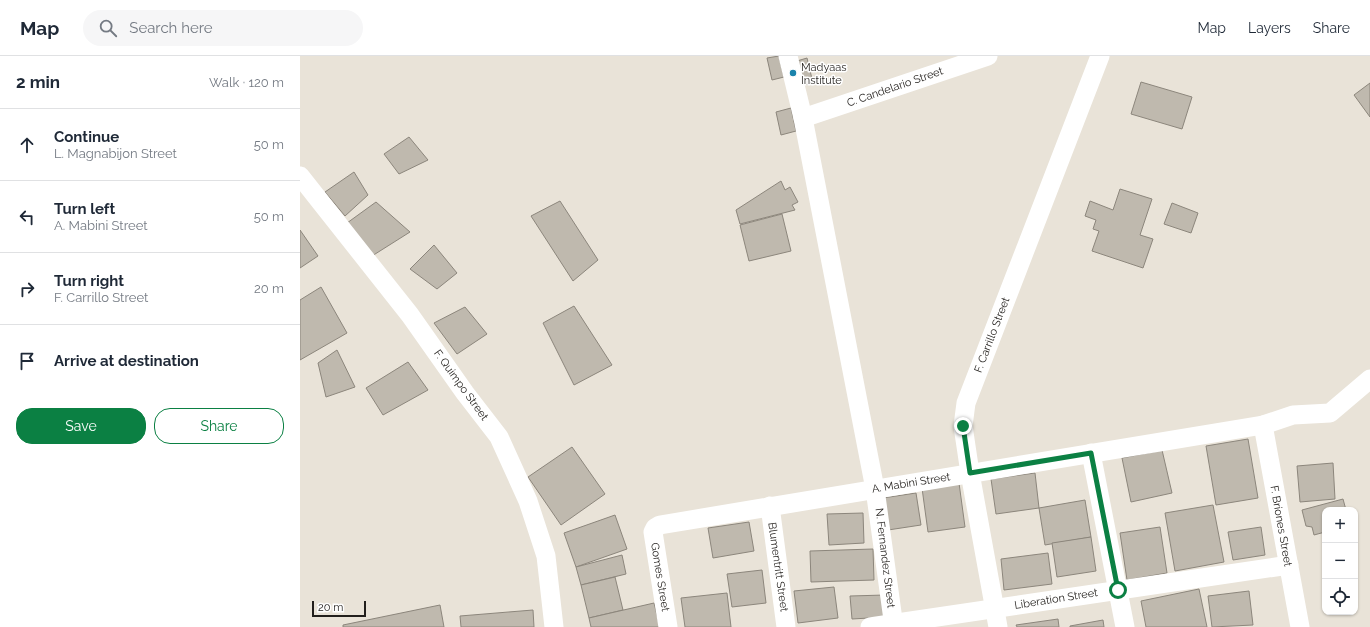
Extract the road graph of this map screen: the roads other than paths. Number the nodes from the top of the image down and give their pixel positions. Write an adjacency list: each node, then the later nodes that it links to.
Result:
1 (788, 56): 4 (street, N. Fernandez Street)
2 (988, 56): 4 (street, C. Candelario Street)
3 (1100, 56): 9 (street, F. Carrillo Street)
4 (803, 118): 10 (street, N. Fernandez Street)
5 (300, 176): 17 (street, F. Quimpo Street)
6 (1370, 379): 7 (street, A. Mabini Street)
7 (1263, 425): 8 (street, A. Mabini Street); 13 (street, F. Briones Street)
8 (1091, 453): 9 (street, A. Mabini Street); 14 (street)
9 (970, 473): 10 (street, A. Mabini Street); 15 (street, F. Carrillo Street)
10 (876, 489): 11 (street, A. Mabini Street); 16 (street, N. Fernandez Street)
11 (770, 506): 12 (street, A. Mabini Street); 19 (street, Blumentritt Street)
12 (655, 528): 18 (street, Gomes Street)
13 (1289, 565): 14 (street, Liberation Street); 23 (street, F. Briones Street)
14 (1118, 590): 15 (street, Liberation Street); 22 (street)
15 (994, 609): 16 (street, Liberation Street); 21 (street, F. Carrillo Street)
16 (893, 625): 20 (street, Liberation Street)
17 (554, 627)
18 (668, 627)
19 (786, 627)
20 (870, 627)
21 (998, 627)
22 (1125, 627)
23 (1300, 627)

